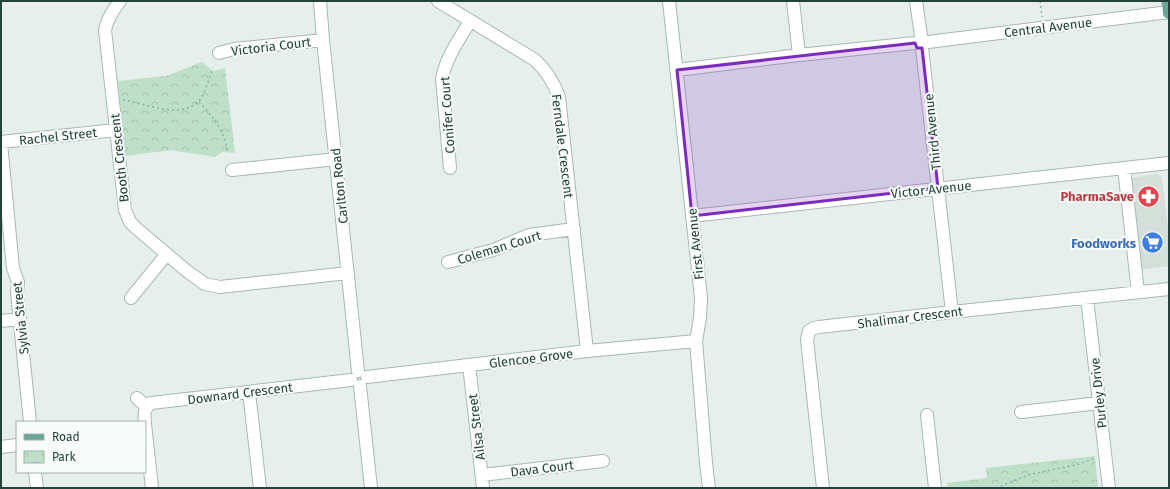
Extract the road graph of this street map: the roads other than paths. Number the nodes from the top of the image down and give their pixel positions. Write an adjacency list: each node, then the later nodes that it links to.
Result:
1 (120, 1): 15 (street, Booth Crescent)
2 (320, 1): 10 (street, Carlton Road)
3 (438, 1): 9 (street, Ferndale Crescent)
4 (669, 1): 14 (street, First Avenue)
5 (793, 1): 13 (street)
6 (916, 1): 11 (street, Third Avenue)
7 (1168, 1): 8 (main road)
8 (1169, 13): 11 (street, Central Avenue)
9 (470, 21): 19 (street, Conifer Court); 25 (street, Ferndale Crescent)
10 (323, 40): 12 (street, Victoria Court); 17 (street, Carlton Road)
11 (922, 42): 13 (street, Central Avenue); 22 (street, Third Avenue)
12 (219, 53)
13 (799, 55): 14 (street, Central Avenue)
14 (677, 70): 24 (street, First Avenue)
15 (116, 130): 16 (street, Rachel Street); 26 (street, Booth Crescent)
16 (1, 143): 23 (street, Sylvia Street)
17 (336, 159): 21 (street); 28 (street, Carlton Road)
18 (1169, 163): 20 (street, Victor Avenue)
19 (450, 168)
20 (1124, 168): 22 (street, Victor Avenue); 30 (street)
21 (232, 170)
22 (938, 188): 24 (street, Victor Avenue); 33 (street, Third Avenue)
23 (3, 194): 34 (street, Sylvia Street)
24 (692, 216): 36 (street, First Avenue)
25 (574, 229): 27 (street, Coleman Court); 37 (street, Ferndale Crescent)
26 (166, 254): 28 (street, Booth Crescent); 31 (street)
27 (448, 262)
28 (348, 273): 39 (street, Carlton Road)
29 (1169, 289): 30 (street, Shalimar Crescent)
30 (1138, 292): 32 (street, Shalimar Crescent)
31 (131, 298)
32 (1087, 298): 33 (street, Shalimar Crescent); 42 (street, Purley Drive)
33 (952, 312): 60 (street, Shalimar Crescent)
34 (20, 319): 35 (street); 46 (street, Sylvia Street)
35 (1, 321)
36 (696, 341): 37 (street, Glencoe Grove); 59 (street, First Avenue)
37 (587, 351): 38 (street, Glencoe Grove)
38 (469, 365): 39 (street, Glencoe Grove); 53 (street, Ailsa Street)
39 (359, 379): 40 (street, Downard Crescent); 57 (street, Carlton Road)
40 (249, 392): 43 (street, Downard Crescent); 56 (street)
41 (137, 398): 43 (street)
42 (1099, 403): 44 (street); 62 (street, Purley Drive)
43 (147, 407): 47 (street)
44 (1021, 412)
45 (927, 415): 61 (street)
46 (30, 421)
47 (145, 421)
48 (146, 432): 55 (street)
49 (16, 445): 50 (street)
50 (1, 447)
51 (603, 461): 53 (street, Dava Court)
52 (36, 473): 54 (street)
53 (482, 475): 58 (street, Ailsa Street)
54 (37, 488)
55 (152, 488)
56 (260, 488)
57 (371, 488)
58 (483, 488)
59 (709, 488)
60 (823, 488)
61 (935, 488)
62 (1109, 488)

